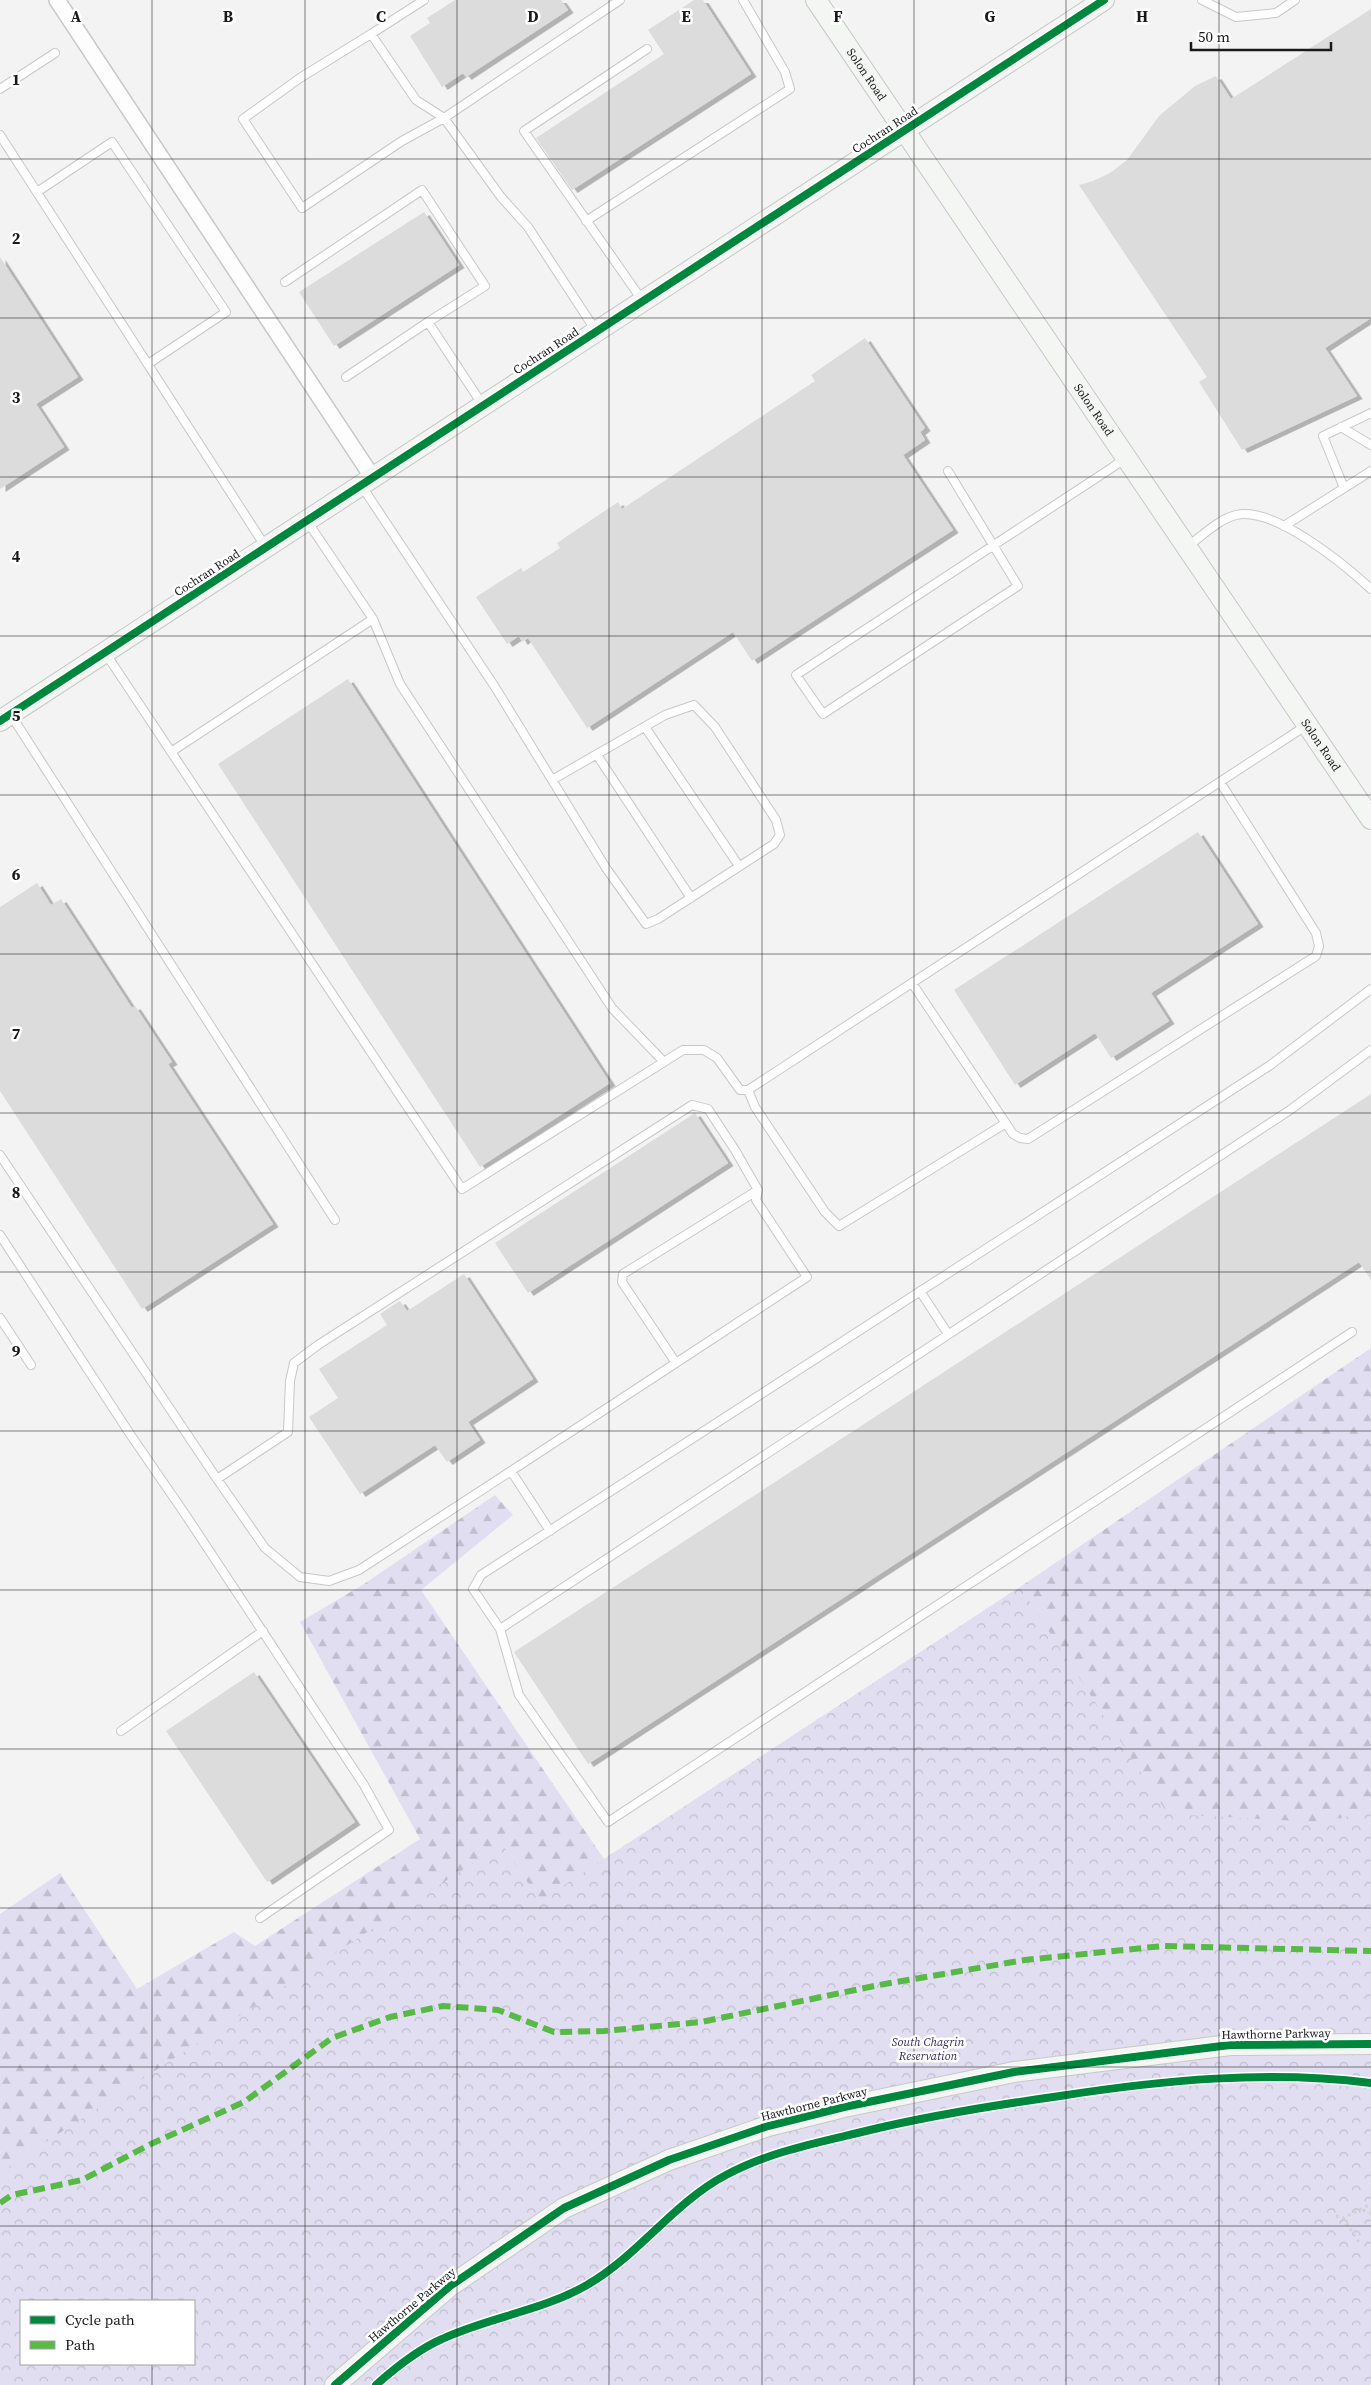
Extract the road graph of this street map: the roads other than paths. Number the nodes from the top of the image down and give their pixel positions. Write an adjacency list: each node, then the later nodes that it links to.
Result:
1 (57, 0): 31 (street)
2 (424, 0): 9 (lane)
3 (620, 0): 13 (lane)
4 (743, 0): 17 (lane)
5 (816, 0): 14 (street, Solon Road)
6 (1104, 0): 14 (street, Cochran Road)
7 (1202, 0): 8 (lane)
8 (1295, 0)
9 (371, 34): 13 (lane); 13 (lane)
10 (647, 49): 17 (lane)
11 (55, 53): 12 (lane)
12 (0, 90)
13 (444, 118): 21 (lane)
14 (903, 131): 19 (street, Cochran Road); 28 (street, Solon Road)
15 (0, 135): 16 (lane)
16 (37, 192): 22 (lane); 22 (lane)
17 (586, 221): 19 (lane)
18 (284, 282): 20 (lane)
19 (643, 302): 21 (street, Cochran Road)
20 (428, 322): 23 (lane); 24 (lane)
21 (597, 331): 24 (street, Cochran Road)
22 (148, 364): 37 (lane)
23 (346, 377)
24 (483, 406): 31 (street, Cochran Road)
25 (1369, 415): 26 (lane)
26 (1341, 427): 27 (lane); 32 (lane)
27 (1371, 445)
28 (1125, 458): 35 (lane); 36 (street, Solon Road)
29 (948, 471): 35 (lane)
30 (1371, 471): 32 (lane)
31 (367, 482): 33 (street, Cochran Road); 46 (lane)
32 (1344, 488): 34 (lane)
33 (307, 521): 37 (street, Cochran Road); 39 (lane)
34 (1284, 526): 36 (lane); 38 (lane)
35 (994, 545): 35 (lane)
36 (1187, 547): 42 (street, Solon Road)
37 (266, 548): 40 (street, Cochran Road)
38 (1371, 589)
39 (373, 619): 44 (lane); 54 (lane)
40 (105, 653): 41 (street, Cochran Road); 44 (lane)
41 (5, 718): 59 (lane)
42 (1307, 725): 47 (lane); 48 (street, Solon Road)
43 (645, 727): 45 (lane); 49 (lane); 49 (lane)
44 (171, 752): 54 (lane)
45 (597, 754): 46 (lane); 50 (lane)
46 (552, 780): 50 (lane)
47 (1220, 782): 51 (lane); 56 (lane)
48 (1371, 819)
49 (739, 866): 50 (lane)
50 (691, 898)
51 (912, 983): 55 (lane); 56 (lane)
52 (1371, 989): 61 (lane)
53 (1371, 1050): 64 (lane)
54 (664, 1062): 55 (lane)
55 (748, 1090): 56 (lane)
56 (1006, 1123)
57 (0, 1155): 68 (lane)
58 (758, 1190): 65 (lane); 65 (lane); 68 (lane)
59 (335, 1220)
60 (0, 1235): 71 (lane)
61 (920, 1291): 64 (lane); 69 (lane)
62 (0, 1318): 66 (lane)
63 (1352, 1332): 70 (lane)
64 (948, 1334): 70 (lane)
65 (676, 1363): 67 (lane)
66 (31, 1365)
67 (511, 1471): 68 (lane); 69 (lane)
68 (217, 1479)
69 (550, 1531): 70 (lane)
70 (500, 1629)
71 (263, 1631): 72 (lane); 73 (lane)
72 (121, 1731)
73 (260, 1918)
74 (1371, 2044): 75 (street, Hawthorne Parkway)
75 (335, 2385)

